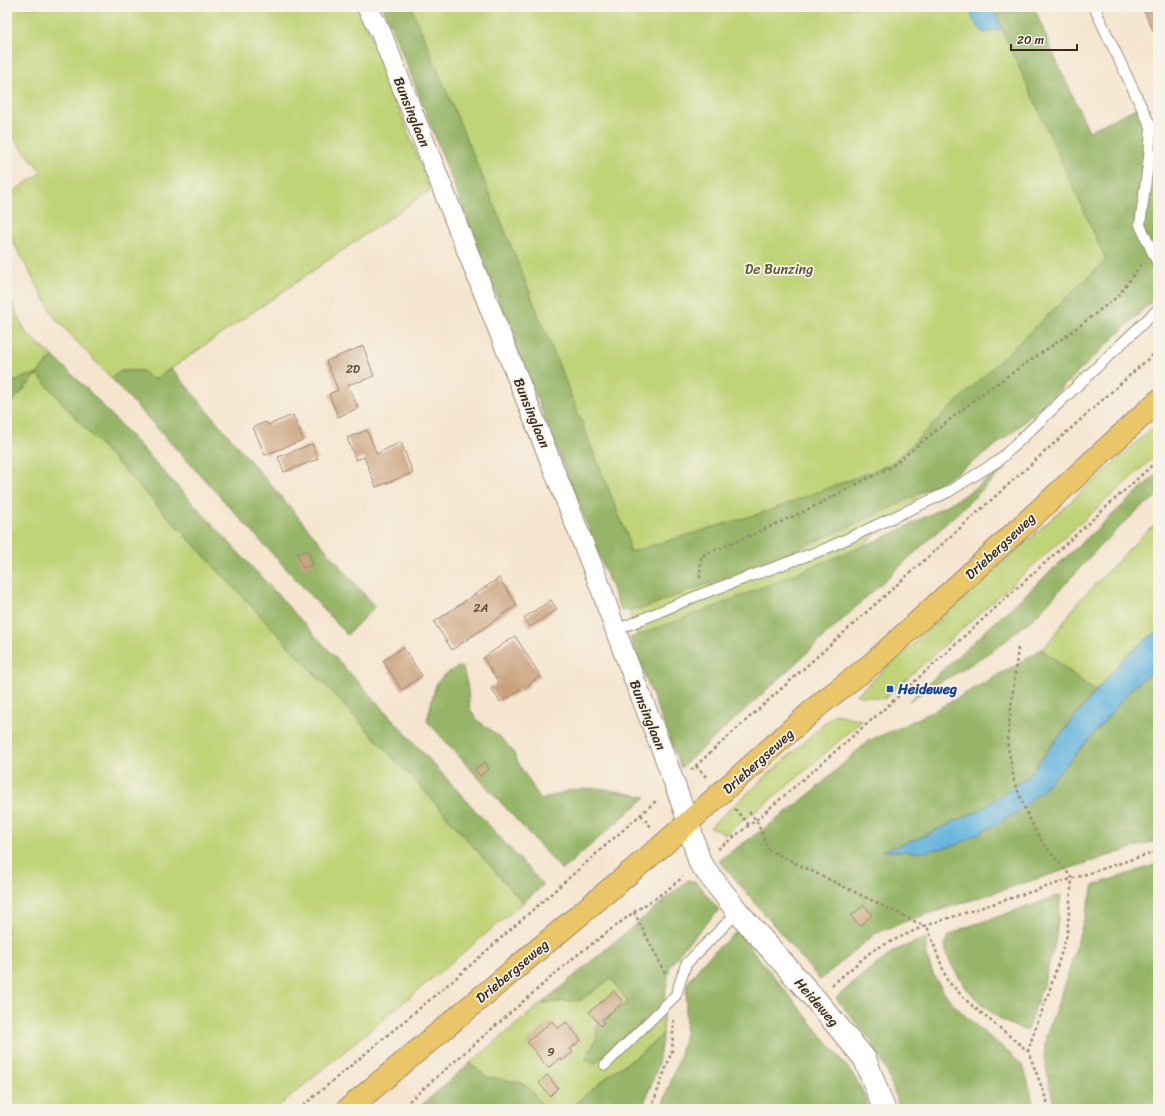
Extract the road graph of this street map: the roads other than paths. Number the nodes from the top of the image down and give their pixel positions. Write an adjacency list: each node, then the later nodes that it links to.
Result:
1 (366, 7): 7 (street, Bunsinglaan)
2 (1094, 7): 3 (lane)
3 (1153, 156): 4 (lane)
4 (1158, 264)
5 (1158, 310): 7 (lane)
6 (1158, 401): 8 (main road, Driebergseweg)
7 (614, 631): 8 (street, Bunsinglaan)
8 (688, 823): 9 (street, Heideweg); 11 (main road, Driebergseweg)
9 (738, 912): 10 (lane); 12 (street, Heideweg)
10 (605, 1065)
11 (348, 1109)
12 (884, 1109)

